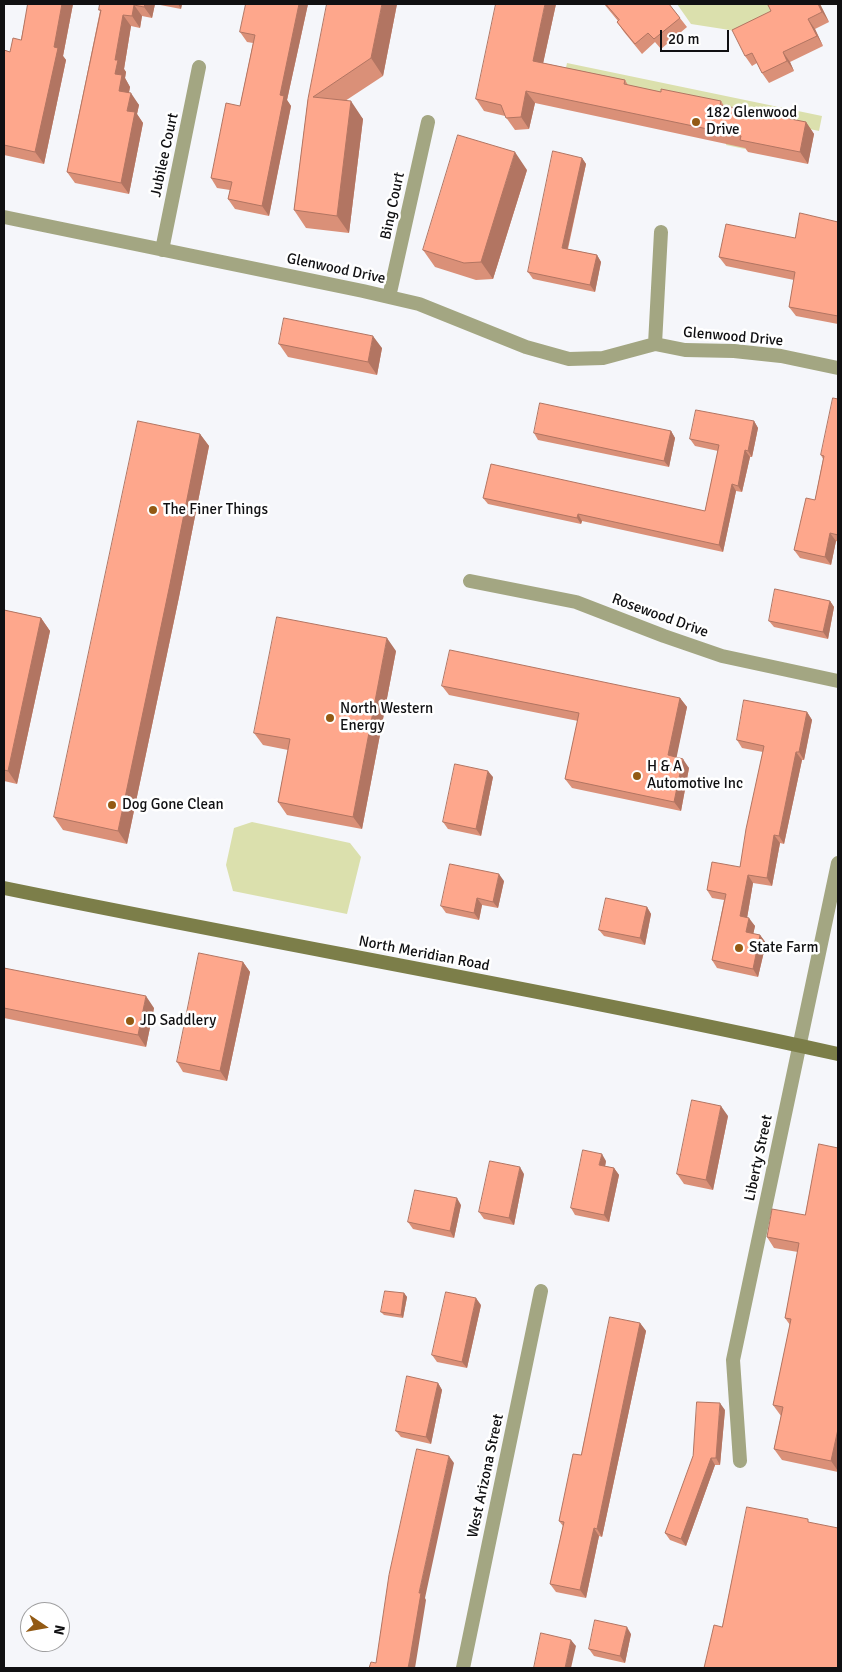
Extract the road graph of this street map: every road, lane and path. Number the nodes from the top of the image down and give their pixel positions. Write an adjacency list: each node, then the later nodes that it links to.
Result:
1 (200, 67): 5 (street, Jubilee Court)
2 (428, 122): 6 (street, Bing Court)
3 (4, 216): 5 (street, Glenwood Drive)
4 (661, 232): 7 (street)
5 (162, 250): 6 (street, Glenwood Drive)
6 (389, 297): 7 (street, Glenwood Drive)
7 (655, 344): 8 (street, Glenwood Drive)
8 (838, 368)
9 (470, 581): 10 (street, Rosewood Drive)
10 (838, 681)
11 (838, 864): 13 (street, Liberty Street)
12 (4, 888): 13 (main road, North Meridian Road)
13 (799, 1045): 14 (main road, North Meridian Road); 16 (street, Liberty Street)
14 (838, 1054)
15 (540, 1291): 17 (street, West Arizona Street)
16 (740, 1461)
17 (463, 1668)

